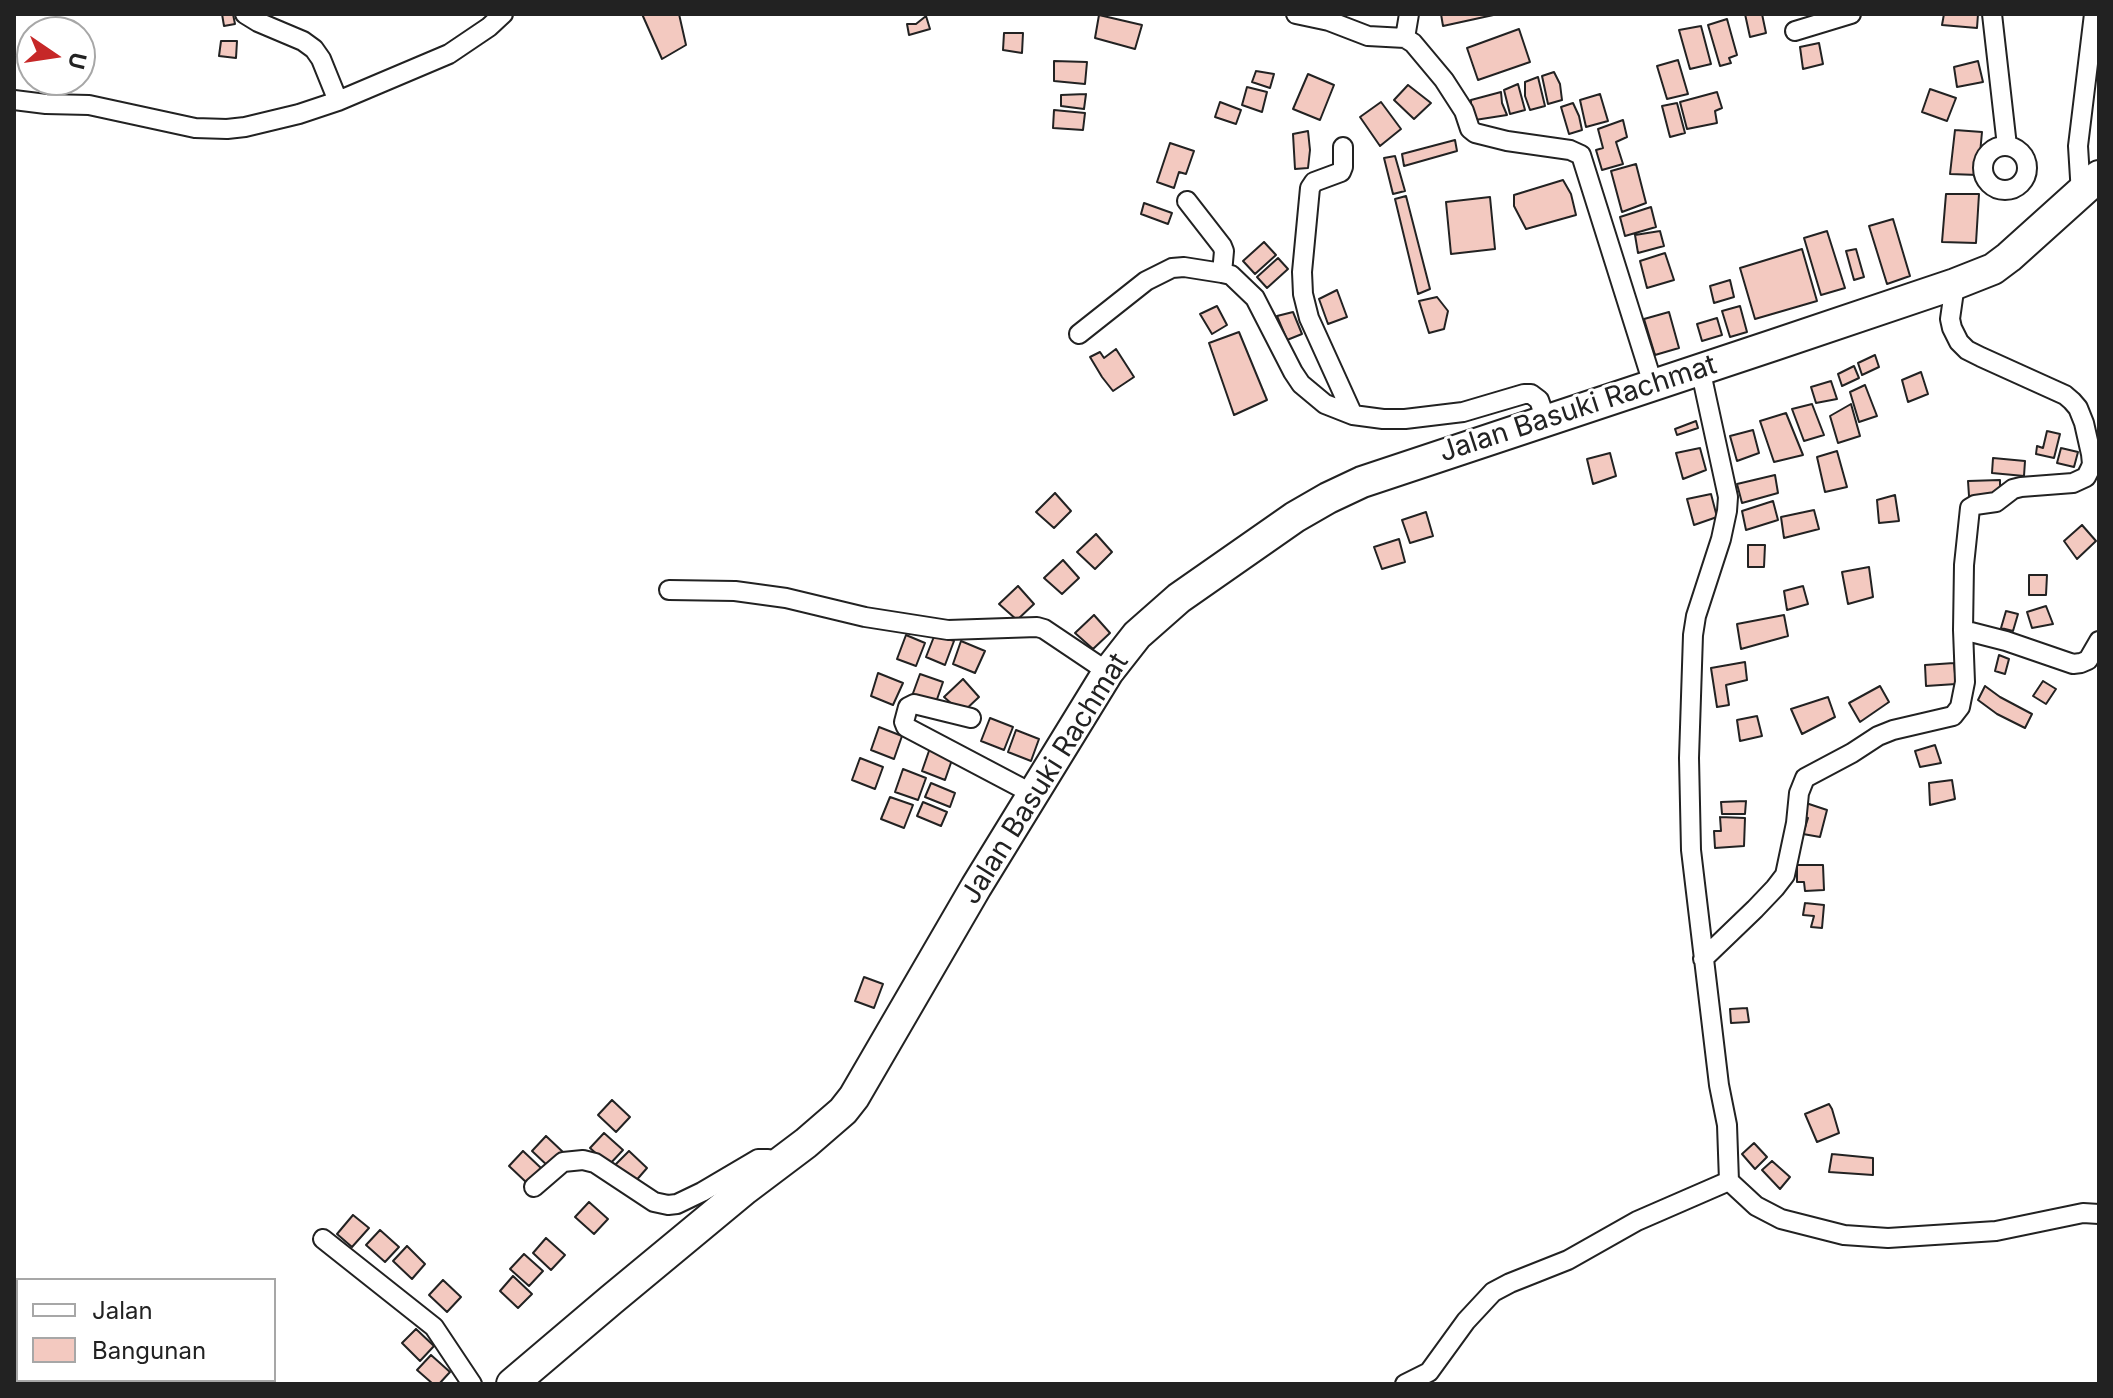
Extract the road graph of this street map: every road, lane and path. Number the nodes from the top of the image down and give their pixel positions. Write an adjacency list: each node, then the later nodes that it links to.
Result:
1 (245, 14): 11 (street)
2 (503, 14): 11 (street)
3 (1296, 14): 9 (street)
4 (1409, 14): 9 (street)
5 (1851, 14): 8 (street)
6 (1992, 14): 12 (street)
7 (2094, 14): 14 (street)
8 (1795, 31)
9 (1405, 38): 20 (street)
10 (14, 100): 11 (street)
11 (338, 101)
12 (2007, 146)
13 (1343, 147): 21 (street)
14 (2090, 185): 17 (highway, Jalan Basuki Rachmat)
15 (1187, 201): 16 (street)
16 (1222, 273): 18 (street); 21 (street)
17 (1955, 284): 19 (highway, Jalan Basuki Rachmat); 24 (street)
18 (1079, 334)
19 (1700, 368): 20 (highway, Jalan Basuki Rachmat); 29 (street)
20 (1653, 384): 22 (highway, Jalan Basuki Rachmat)
21 (1353, 415): 22 (street)
22 (1546, 420): 26 (highway, Jalan Basuki Rachmat)
23 (669, 590): 26 (street)
24 (1963, 630): 25 (street); 29 (street)
25 (2099, 641)
26 (1108, 672): 28 (highway, Jalan Basuki Rachmat)
27 (971, 718): 28 (street)
28 (1033, 794): 30 (highway, Jalan Basuki Rachmat)
29 (1703, 959): 31 (street)
30 (778, 1164): 32 (street); 36 (highway, Jalan Basuki Rachmat)
31 (1729, 1181): 33 (street); 37 (street)
32 (534, 1187)
33 (2099, 1214)
34 (323, 1239): 35 (street)
35 (472, 1384)
36 (512, 1384)
37 (1405, 1384)

